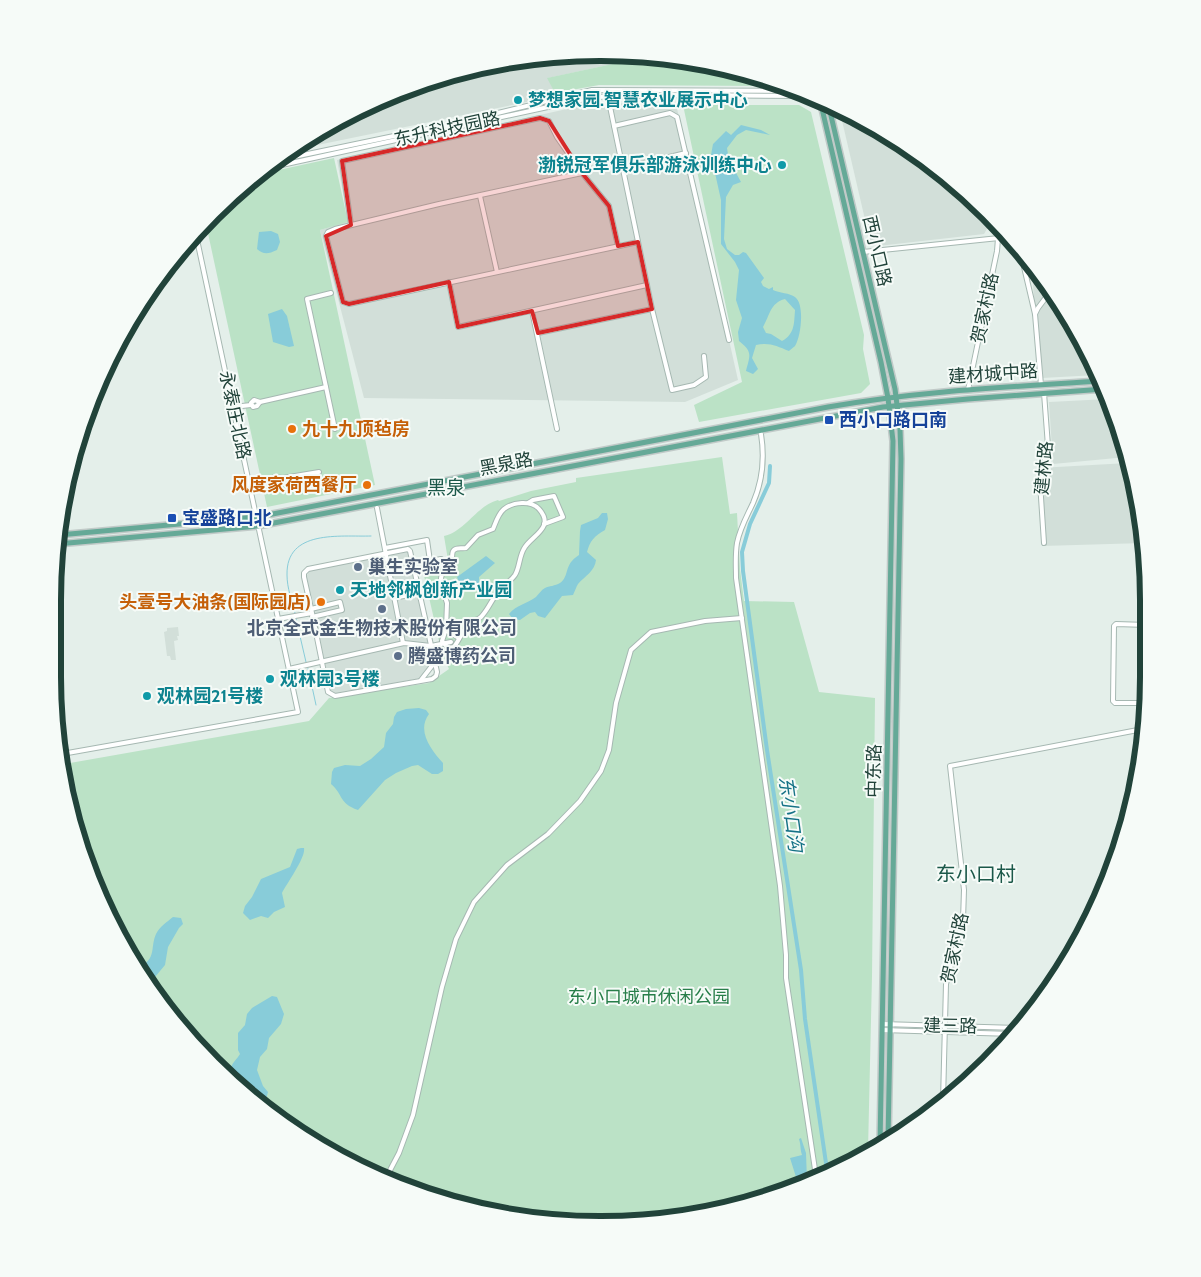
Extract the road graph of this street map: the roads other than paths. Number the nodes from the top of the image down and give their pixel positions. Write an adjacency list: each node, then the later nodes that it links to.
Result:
1 (776, 91): 8 (street, 东升科技园路)
2 (790, 96): 3 (street, 东升科技园路)
3 (608, 97): 6 (street); 9 (street, 东升科技园路)
4 (822, 109): 38 (main road, 西小口路)
5 (830, 113): 18 (main road, 西小口路)
6 (614, 126): 7 (street); 10 (street)
7 (686, 153): 10 (street); 29 (street)
8 (294, 157)
9 (284, 165)
10 (623, 168): 16 (street)
11 (582, 173): 12 (street); 13 (street); 17 (street)
12 (480, 196): 13 (street); 20 (street)
13 (351, 225): 21 (street)
14 (999, 238): 18 (street); 35 (street, 贺家村路)
15 (198, 242): 41 (street, 永泰庄北路)
16 (638, 242): 17 (street); 22 (street)
17 (618, 246): 20 (street)
18 (863, 252): 37 (main road, 西小口路)
19 (1024, 267): 27 (street)
20 (497, 272): 21 (street)
21 (449, 282): 26 (street)
22 (647, 285): 25 (street); 26 (street)
23 (331, 293): 33 (street)
24 (1046, 297): 27 (street)
25 (652, 309): 28 (street); 30 (street)
26 (532, 311): 28 (street)
27 (1035, 314): 32 (street)
28 (538, 334): 43 (street)
29 (729, 340)
30 (704, 356)
31 (1093, 381): 32 (main road, 建材城中路)
32 (1041, 385): 35 (main road, 建材城中路)
33 (326, 387): 41 (street); 42 (street)
34 (1097, 389): 36 (main road, 建材城中路)
35 (968, 390): 37 (main road, 建材城中路)
36 (1044, 393): 39 (main road, 建材城中路); 54 (street, 建林路)
37 (896, 396): 38 (main road, 建材城中路); 39 (main road, 西小口路)
38 (888, 398): 40 (main road, 中东路); 49 (main road, 黑泉路)
39 (898, 405): 40 (main road, 黑泉路); 80 (main road, 中东路)
40 (889, 406): 44 (main road, 黑泉路); 79 (main road, 中东路)
41 (233, 407): 46 (street, 永泰庄北路)
42 (335, 429)
43 (557, 429)
44 (763, 431): 51 (main road, 黑泉路); 62 (street)
45 (319, 472): 46 (street)
46 (250, 486): 49 (street, 永泰庄北路)
47 (528, 503): 50 (street); 50 (street); 58 (street)
48 (377, 508): 55 (street)
49 (257, 517): 51 (street, 永泰庄北路); 52 (main road, 黑泉路)
50 (544, 524): 66 (street)
51 (258, 526): 53 (main road, 黑泉路); 63 (street, 永泰庄北路)
52 (65, 534)
53 (64, 543)
54 (1044, 543)
55 (384, 548): 56 (street); 57 (street)
56 (386, 554): 59 (street); 60 (street); 61 (street)
57 (441, 559)
58 (442, 588): 59 (street); 65 (street)
59 (419, 593): 60 (street); 70 (street)
60 (394, 598): 68 (street)
61 (312, 613): 61 (street); 63 (street); 71 (street)
62 (742, 618): 87 (street); 88 (street)
63 (278, 619): 73 (street, 永泰庄北路)
64 (1140, 625): 75 (street)
65 (445, 630): 66 (street); 69 (street)
66 (459, 638): 69 (street)
67 (451, 642): 69 (street)
68 (403, 643): 70 (street); 71 (street)
69 (443, 644): 70 (street)
70 (431, 646): 72 (street)
71 (322, 662): 73 (street); 74 (street)
72 (434, 662): 74 (street); 74 (street)
73 (289, 669): 77 (street, 永泰庄北路)
74 (421, 681)
75 (1139, 703)
76 (1137, 730): 78 (street, 贺家村路)
77 (67, 753)
78 (945, 1026): 80 (street, 建三路); 81 (street, 建三路); 82 (street, 贺家村路)
79 (882, 1027): 80 (street, 建三路); 86 (main road, 中东路)
80 (890, 1028): 82 (street, 建三路); 85 (main road, 中东路)
81 (1009, 1028)
82 (945, 1032): 83 (street, 建三路); 84 (street, 贺家村路)
83 (1004, 1034)
84 (944, 1092)
85 (888, 1133)
86 (880, 1138)
87 (815, 1171)
88 (389, 1173)

